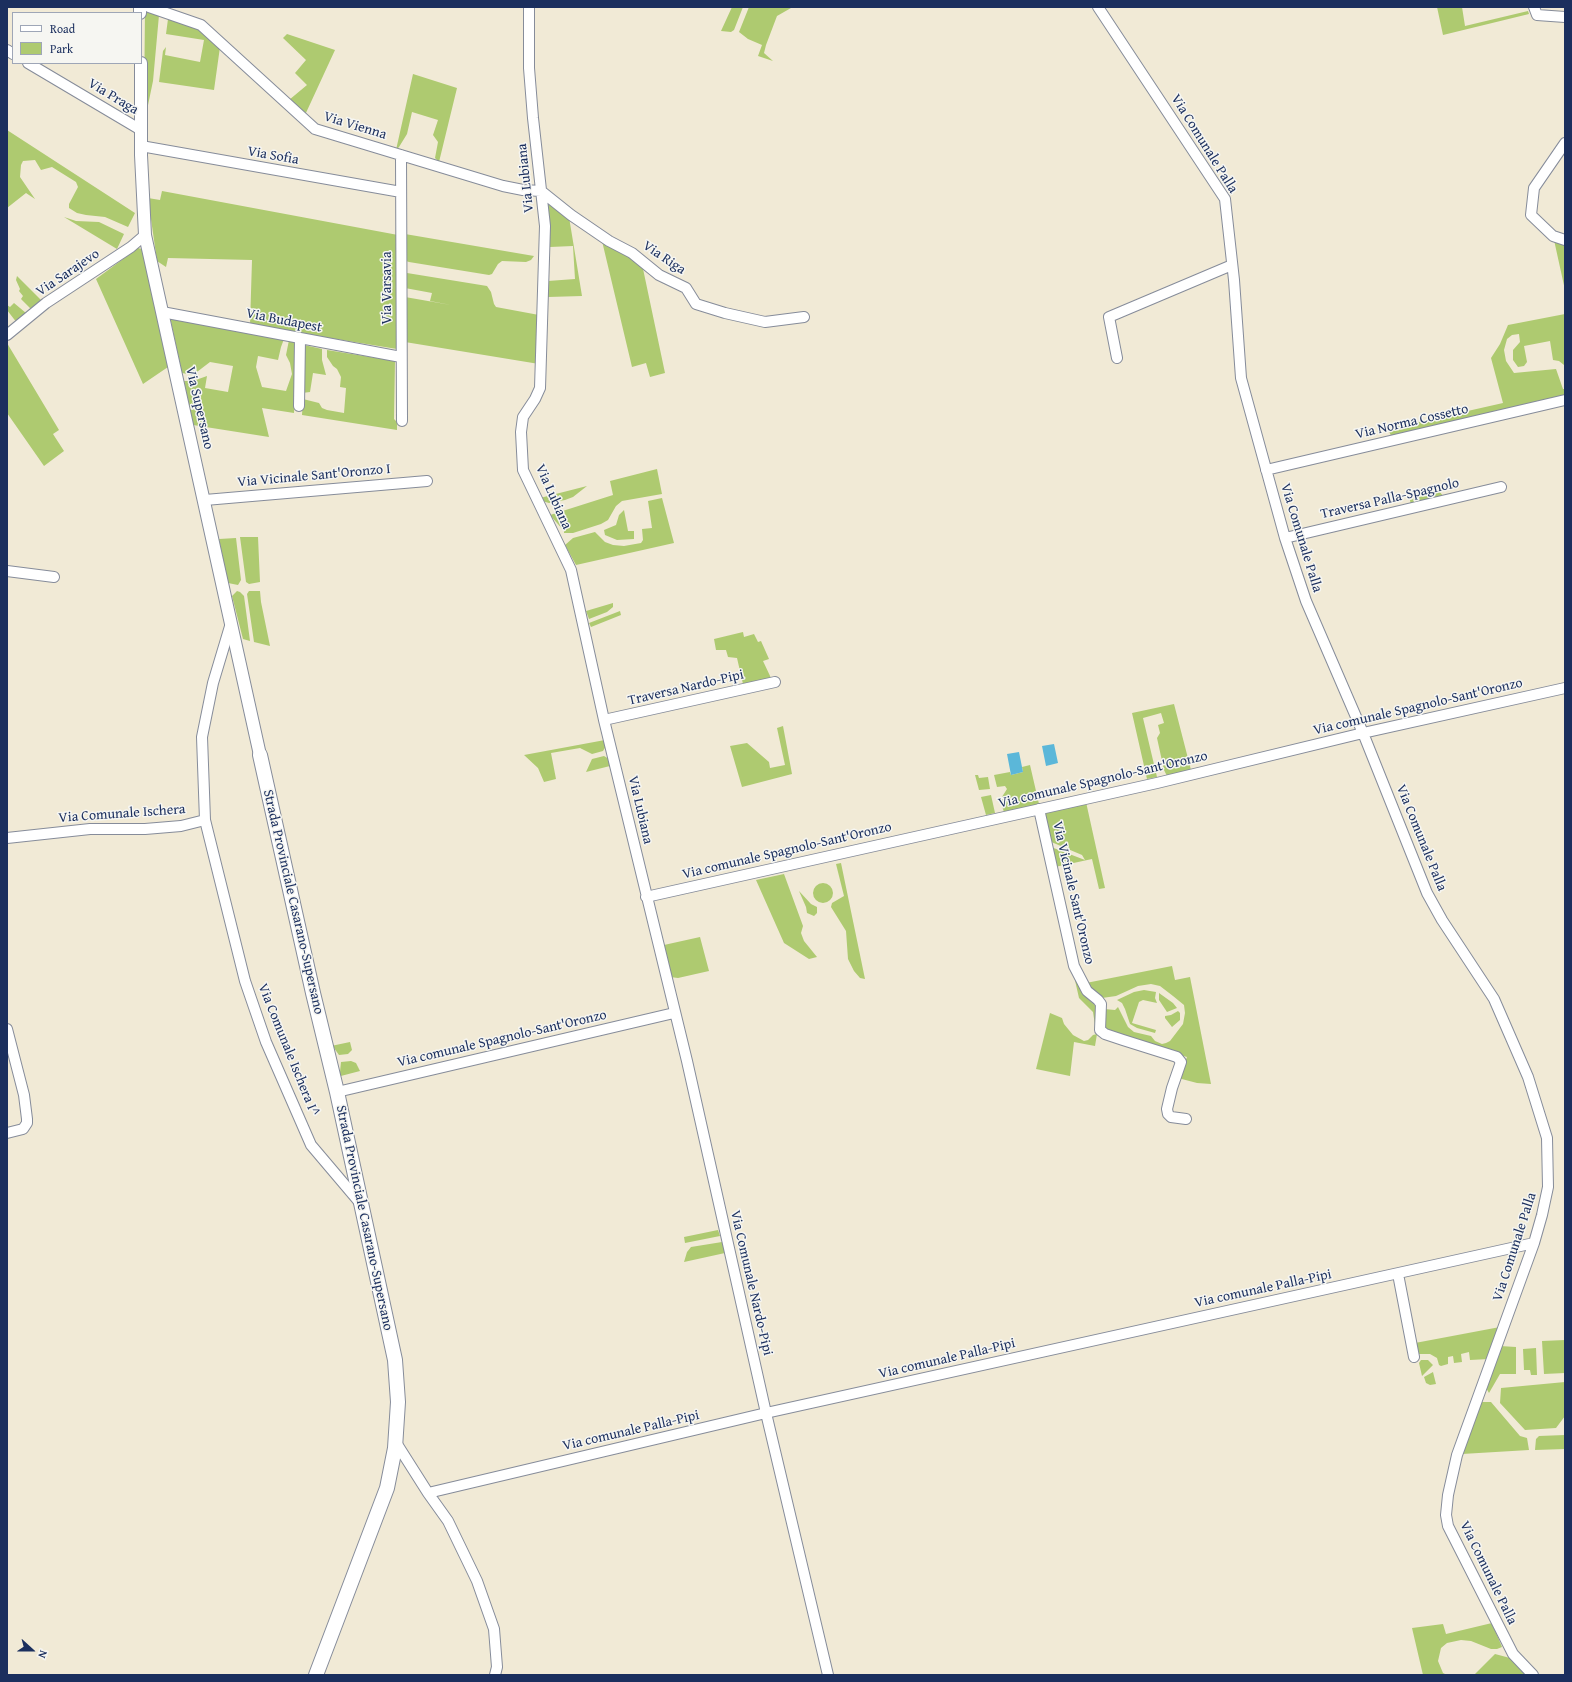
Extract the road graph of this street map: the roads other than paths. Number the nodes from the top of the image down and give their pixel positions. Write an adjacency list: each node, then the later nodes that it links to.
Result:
1 (149, 7): 11 (street, Via Vienna)
2 (529, 7): 12 (street, Via Lubiana)
3 (1098, 7): 16 (street, Via Comunale Palla)
4 (1534, 7): 5 (street)
5 (1565, 17)
6 (30, 64): 8 (street, Via Praga)
7 (141, 64): 8 (street, Via Supersano)
8 (141, 130): 10 (street, Via Supersano)
9 (1565, 143): 15 (street)
10 (141, 146): 13 (street, Via Sofia); 14 (street, Via Supersano)
11 (401, 155): 12 (street, Via Vienna); 13 (street, Via Varsavia)
12 (541, 191): 18 (street, Via Riga); 36 (street, Via Lubiana)
13 (401, 192): 21 (street, Via Varsavia)
14 (145, 235): 17 (street, Via Supersano); 19 (street, Via Sarajevo)
15 (1565, 240)
16 (1232, 265): 22 (street); 26 (street, Via Comunale Palla)
17 (162, 312): 20 (street, Via Budapest); 29 (street, Via Supersano)
18 (804, 317)
19 (7, 335)
20 (300, 339): 21 (street, Via Budapest); 24 (street)
21 (401, 357): 25 (street, Via Varsavia)
22 (1117, 358)
23 (1565, 400): 26 (street, Via Norma Cossetto)
24 (299, 406)
25 (402, 421)
26 (1266, 470): 30 (street, Via Comunale Palla)
27 (427, 481): 29 (street, Via Vicinale Sant'Oronzo I)
28 (1501, 487): 30 (street, Traversa Palla-Spagnolo)
29 (205, 500): 33 (street, Via Supersano)
30 (1285, 538): 37 (street, Via Comunale Palla)
31 (7, 571): 32 (street)
32 (54, 577)
33 (230, 623): 38 (street, Via Supersano); 40 (street, Via Comunale Ischera)
34 (775, 682): 36 (street, Traversa Nardo-Pipi)
35 (1565, 688): 37 (street, Via comunale Spagnolo-Sant'Oronzo)
36 (604, 720): 42 (street, Via Lubiana)
37 (1363, 733): 39 (street, Via comunale Spagnolo-Sant'Oronzo); 49 (street, Via Comunale Palla)
38 (260, 755): 45 (main road, Strada Provinciale Casarano-Supersano)
39 (1039, 809): 42 (street, Via comunale Spagnolo-Sant'Oronzo); 46 (street, Via Vicinale Sant'Oronzo)
40 (205, 820): 41 (street, Via Comunale Ischera); 48 (street, Via Comunale Ischera I^)
41 (7, 838)
42 (646, 898): 43 (street, Via Comunale Nardo-Pipi)
43 (674, 1013): 45 (street, Via comunale Spagnolo-Sant'Oronzo); 52 (street, Via Comunale Nardo-Pipi)
44 (7, 1029): 47 (street)
45 (337, 1092): 48 (main road, Strada Provinciale Casarano-Supersano)
46 (1186, 1119)
47 (7, 1133)
48 (361, 1204): 53 (main road, Strada Provinciale Casarano-Supersano)
49 (1534, 1243): 50 (street, Via comunale Palla-Pipi); 58 (street, Via Comunale Palla)
50 (1398, 1274): 51 (street); 52 (street, Via comunale Palla-Pipi)
51 (1414, 1357)
52 (766, 1413): 54 (street, Via comunale Palla-Pipi); 57 (street, Via Comunale Nardo-Pipi)
53 (395, 1441): 54 (street); 55 (main road, Strada Provinciale Casarano-Supersano)
54 (428, 1493): 56 (street)
55 (316, 1675)
56 (494, 1675)
57 (828, 1675)
58 (1534, 1675)

